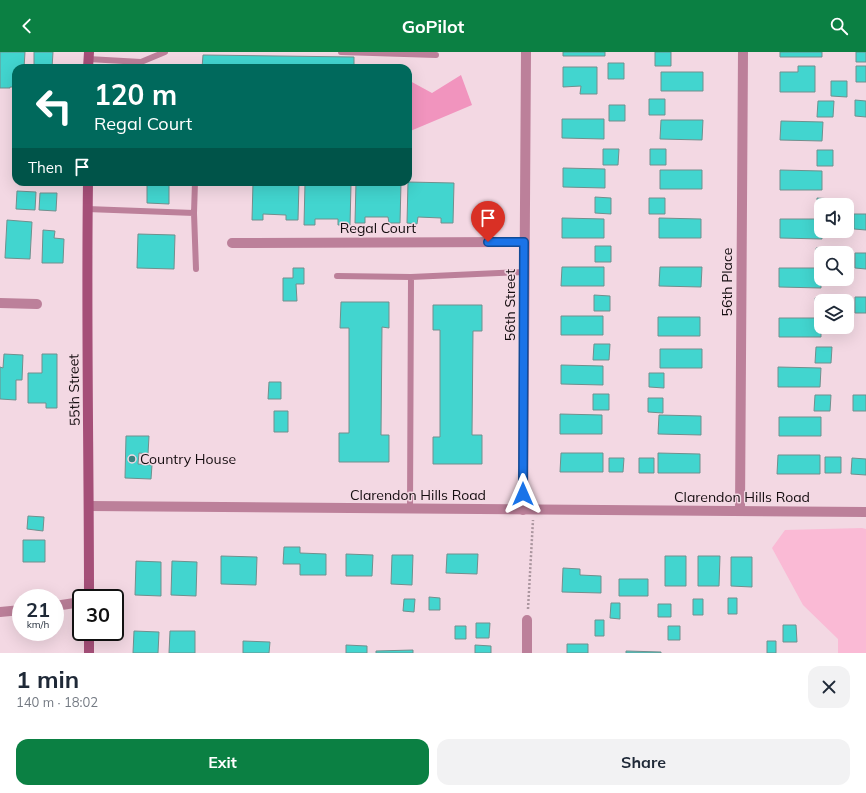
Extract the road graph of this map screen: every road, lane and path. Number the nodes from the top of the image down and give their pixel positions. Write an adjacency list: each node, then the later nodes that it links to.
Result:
1 (164, 52): 8 (lane)
2 (341, 52): 5 (lane)
3 (526, 52): 13 (street, 56th Street)
4 (743, 52): 25 (street, 56th Place)
5 (436, 55)
6 (89, 60): 7 (lane)
7 (131, 64)
8 (143, 64)
9 (88, 186): 11 (main road, 55th Street)
10 (195, 186): 12 (lane)
11 (87, 209): 12 (lane); 21 (main road, 55th Street)
12 (194, 213): 15 (lane)
13 (524, 242): 14 (street, Regal Court); 16 (street, 56th Street)
14 (232, 243)
15 (196, 269)
16 (524, 272): 18 (lane); 23 (street, 56th Street)
17 (337, 276): 18 (lane)
18 (411, 277): 22 (lane)
19 (0, 303): 20 (street)
20 (37, 304)
21 (89, 506): 22 (street, Clarendon Hills Road); 27 (main road, 55th Street)
22 (410, 509): 23 (street, Clarendon Hills Road)
23 (523, 510): 24 (street, Clarendon Hills Road)
24 (533, 510): 25 (street, Clarendon Hills Road); 30 (path)
25 (740, 511): 26 (street, Clarendon Hills Road)
26 (866, 512)
27 (89, 589)
28 (12, 611): 29 (street)
29 (0, 612)
30 (527, 620): 33 (street)
31 (89, 641): 32 (main road)
32 (89, 653)
33 (526, 653)

